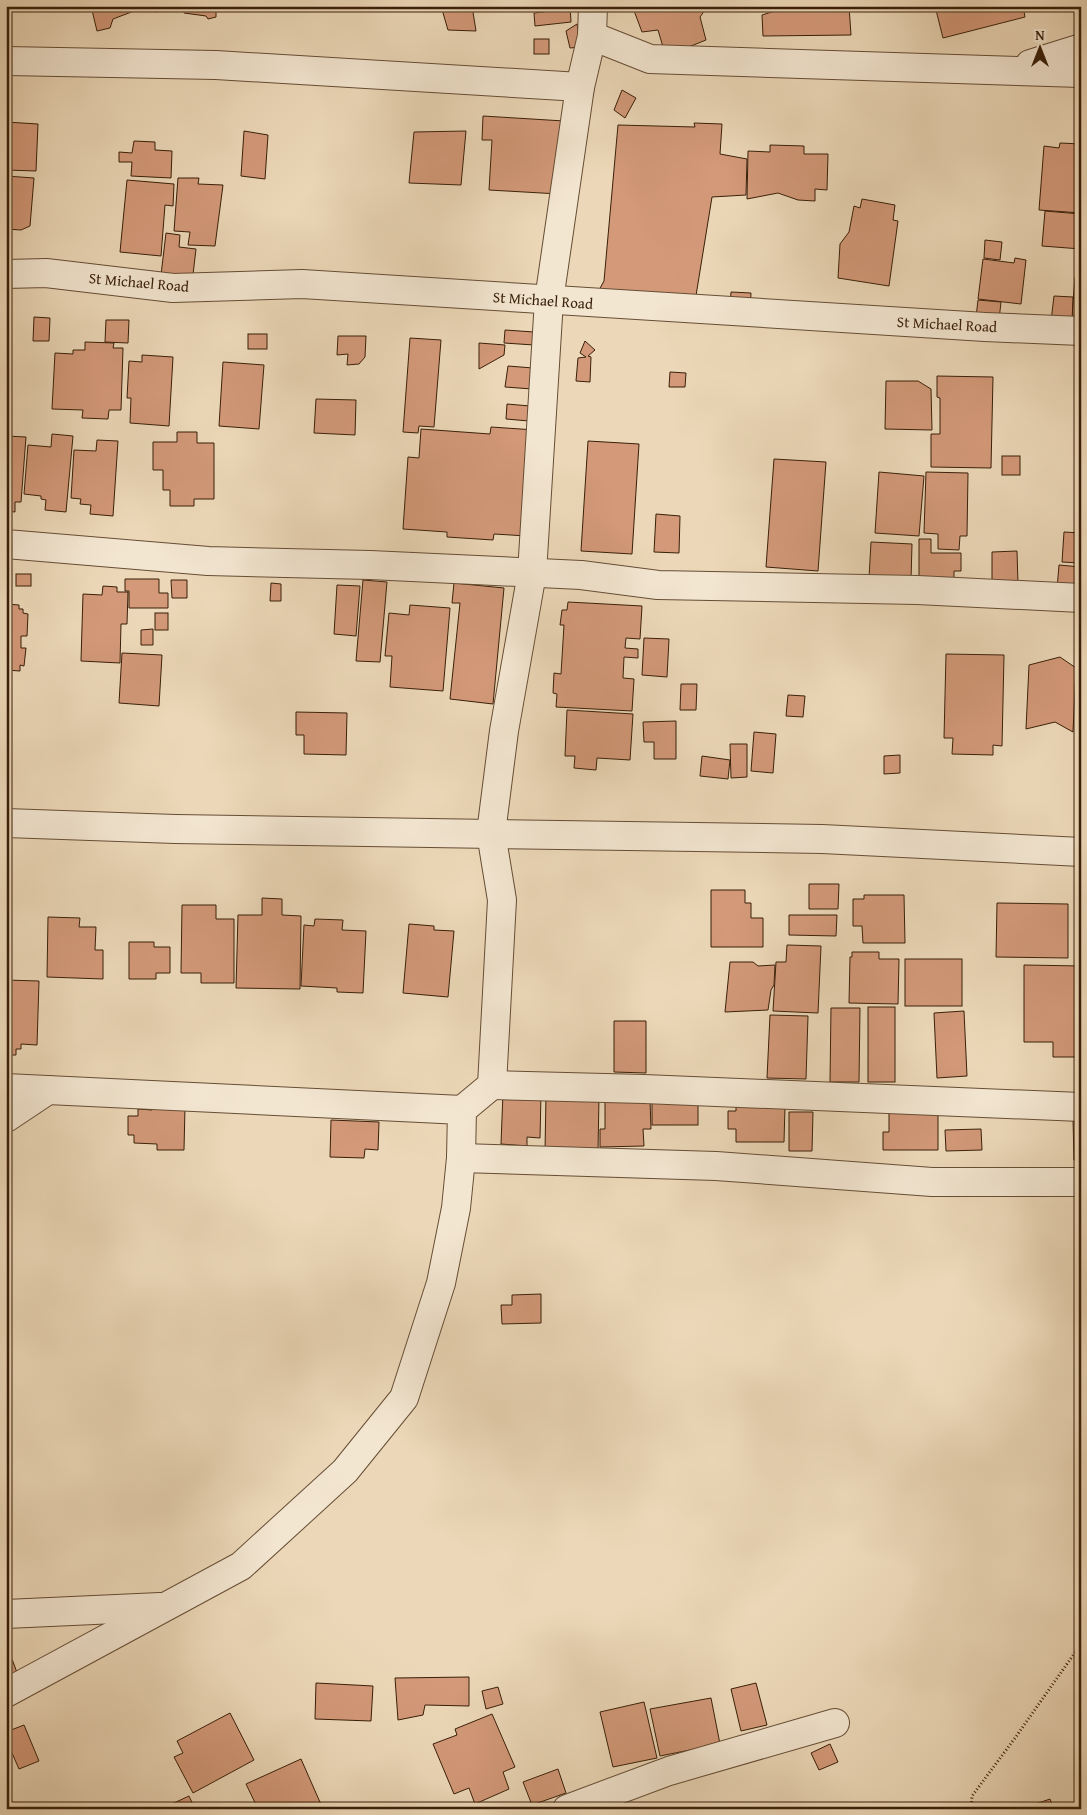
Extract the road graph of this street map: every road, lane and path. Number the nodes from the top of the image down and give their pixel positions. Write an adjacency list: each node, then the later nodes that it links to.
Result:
1 (593, 6): 2 (street)
2 (592, 36): 5 (street); 7 (street)
3 (1081, 48): 5 (street)
4 (6, 62): 7 (street)
5 (1009, 70): 6 (street)
6 (1081, 73)
7 (580, 87): 9 (street)
8 (6, 274): 9 (street, St Michael Road)
9 (549, 300): 10 (street, St Michael Road); 12 (street)
10 (1081, 331)
11 (6, 544): 12 (street)
12 (532, 573): 13 (street); 15 (street)
13 (1081, 598)
14 (6, 823): 15 (street)
15 (491, 833): 16 (street); 17 (street)
16 (1081, 852)
17 (492, 1084): 20 (street); 21 (street)
18 (6, 1088): 19 (street)
19 (48, 1090): 21 (street); 22 (street)
20 (1081, 1107)
21 (462, 1110): 23 (street)
22 (6, 1118)
23 (461, 1158): 24 (street); 25 (street)
24 (1081, 1182)
25 (166, 1607): 26 (street); 28 (street)
26 (6, 1614)
27 (1081, 1644): 31 (path)
28 (6, 1693)
29 (835, 1723): 30 (street)
30 (567, 1809)
31 (971, 1809)

